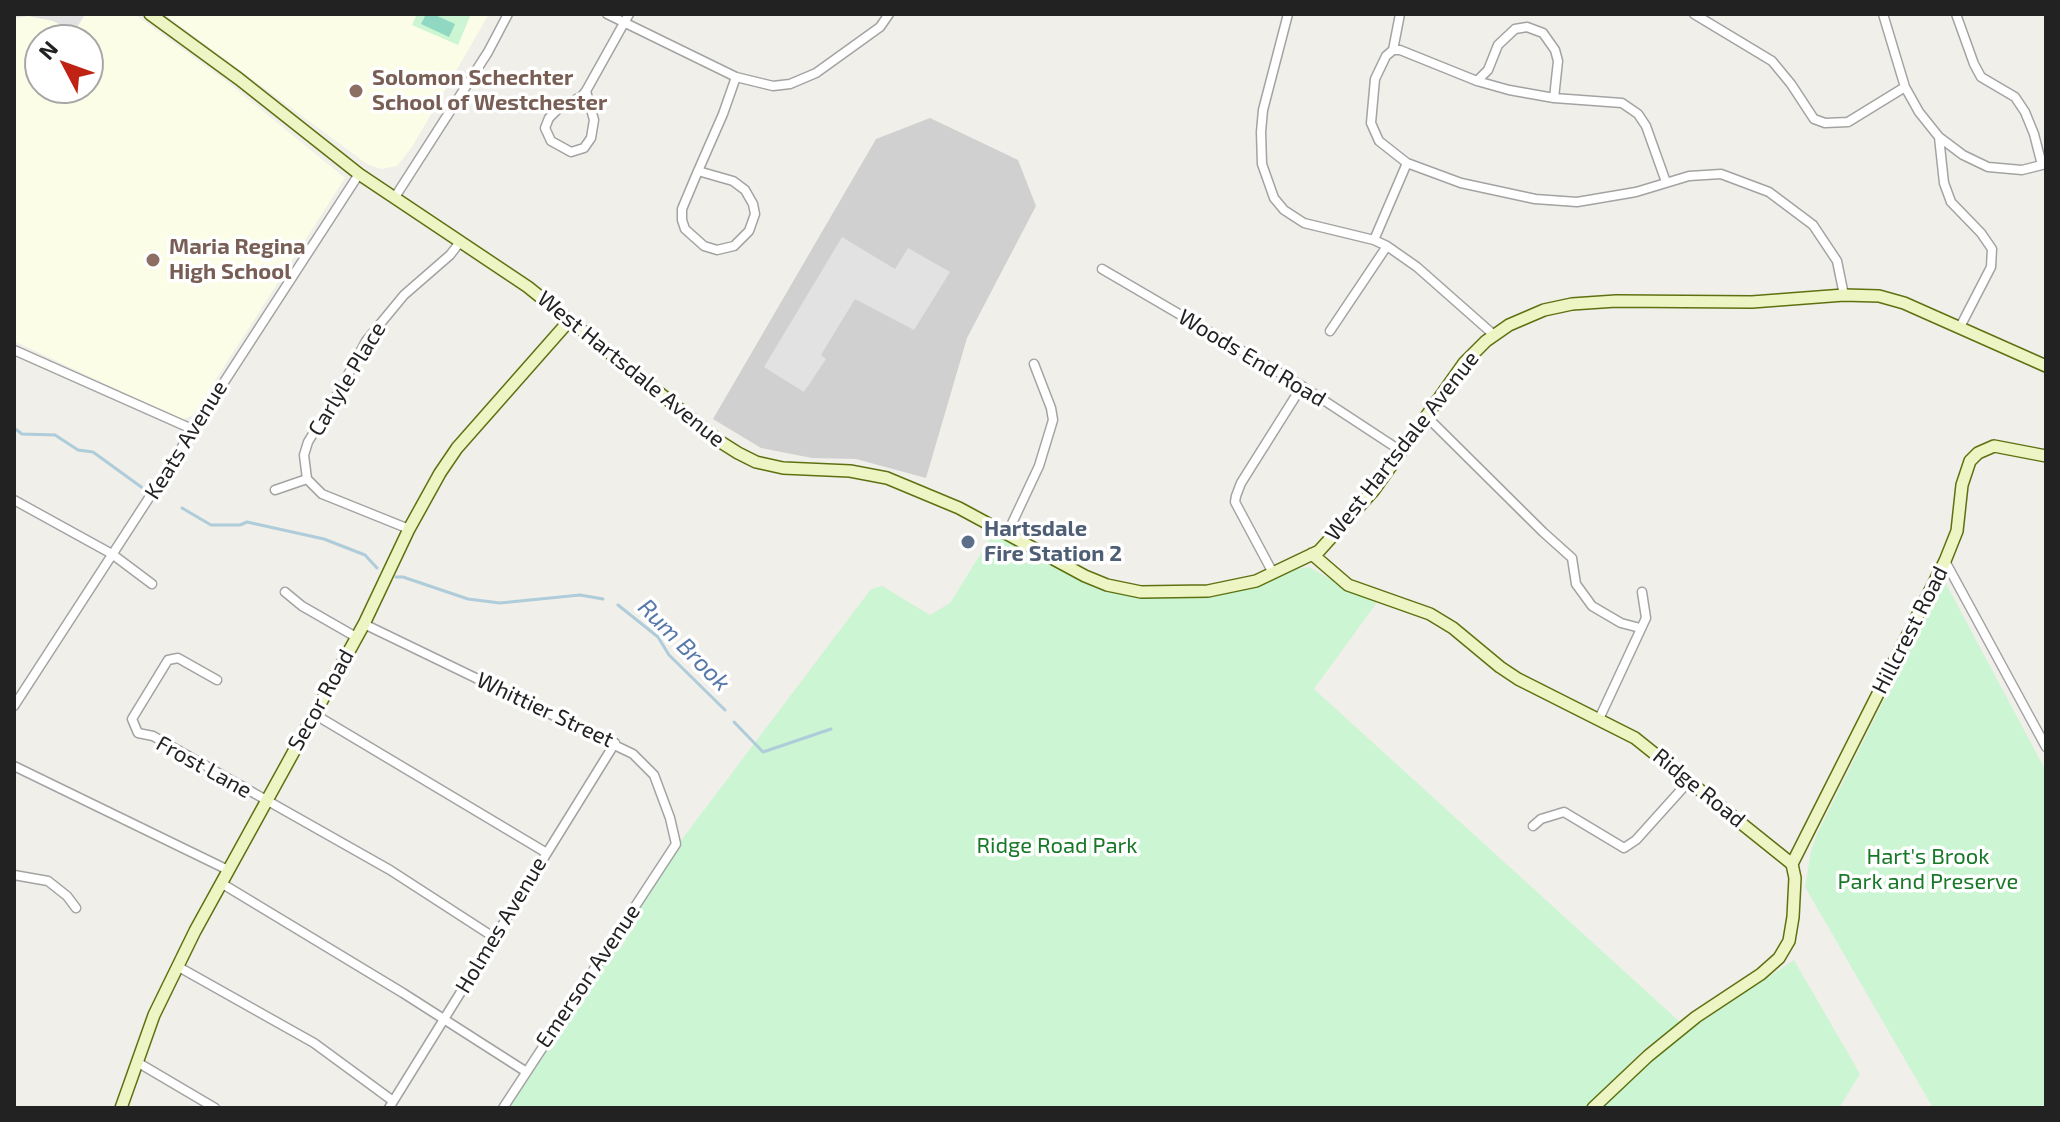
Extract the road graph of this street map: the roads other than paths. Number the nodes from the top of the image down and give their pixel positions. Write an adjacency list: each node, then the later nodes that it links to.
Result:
1 (150, 14): 20 (street, West Hartsdale Avenue)
2 (508, 14): 22 (street)
3 (607, 14): 10 (street)
4 (889, 14): 12 (street)
5 (1288, 14): 23 (street)
6 (1400, 14): 11 (street)
7 (1694, 14): 14 (street)
8 (1883, 14): 14 (street)
9 (1956, 14): 17 (street)
10 (626, 18): 12 (street); 15 (street)
11 (1393, 50): 13 (street); 18 (street)
12 (736, 77): 19 (street)
13 (1477, 81): 16 (street); 16 (street)
14 (1905, 87): 17 (street)
15 (586, 91): 15 (street)
16 (1554, 98): 21 (street)
17 (1939, 137): 29 (street)
18 (1407, 163): 21 (street); 23 (street)
19 (698, 171): 19 (street)
20 (359, 174): 22 (street, West Hartsdale Avenue); 37 (street, Keats Avenue)
21 (1666, 182): 27 (street)
22 (395, 197): 24 (street, West Hartsdale Avenue)
23 (1374, 240): 25 (street)
24 (460, 242): 28 (street, West Hartsdale Avenue); 40 (street, Carlyle Place)
25 (1387, 246): 30 (street); 31 (street)
26 (1102, 269): 35 (street, Woods End Road)
27 (1844, 295): 29 (street, West Hartsdale Avenue); 31 (street, West Hartsdale Avenue)
28 (569, 321): 43 (street, Secor Road); 44 (street, West Hartsdale Avenue)
29 (1960, 327): 34 (street, West Hartsdale Avenue)
30 (1330, 331)
31 (1494, 335): 36 (street, West Hartsdale Avenue)
32 (14, 350): 37 (street)
33 (1034, 364): 44 (street)
34 (2046, 366)
35 (1302, 386): 38 (street, Woods End Road); 48 (street)
36 (1426, 416): 38 (street, West Hartsdale Avenue); 53 (street)
37 (192, 429): 45 (street, Keats Avenue)
38 (1401, 451): 46 (street, West Hartsdale Avenue)
39 (2046, 456): 47 (street, Hillcrest Road)
40 (307, 479): 41 (street); 43 (street)
41 (275, 490)
42 (14, 500): 45 (street)
43 (409, 529): 52 (street, Secor Road)
44 (1007, 534): 48 (street, West Hartsdale Avenue)
45 (112, 554): 49 (street); 56 (street, Keats Avenue)
46 (1312, 554): 48 (street, West Hartsdale Avenue); 58 (street, Ridge Road)
47 (1945, 561): 60 (street); 67 (street, Hillcrest Road)
48 (1273, 573)
49 (152, 584)
50 (285, 592): 54 (street)
51 (1642, 592): 53 (street)
52 (364, 624): 54 (street, Secor Road); 59 (street, Whittier Street)
53 (1640, 628): 58 (street)
54 (356, 637): 57 (street, Secor Road)
55 (217, 680): 63 (street, Frost Lane)
56 (14, 706)
57 (314, 714): 63 (street, Secor Road); 66 (street)
58 (1599, 719): 62 (street, Ridge Road)
59 (615, 743): 65 (street, Whittier Street); 66 (street, Holmes Avenue)
60 (2046, 747)
61 (14, 766): 68 (street)
62 (1690, 780): 64 (street); 67 (street, Ridge Road)
63 (266, 801): 68 (street, Secor Road); 72 (street)
64 (1533, 826)
65 (676, 844): 76 (street, Emerson Avenue)
66 (545, 852): 72 (street, Holmes Avenue)
67 (1792, 864): 81 (street)
68 (228, 870): 70 (street, Secor Road)
69 (14, 875): 71 (street)
70 (221, 883): 73 (street, Secor Road); 74 (street)
71 (76, 908)
72 (495, 938): 74 (street, Holmes Avenue)
73 (177, 966): 75 (street, Secor Road); 77 (street)
74 (444, 1019): 76 (street); 77 (street, Holmes Avenue)
75 (137, 1062): 78 (street, Secor Road); 79 (street)
76 (525, 1071): 80 (street, Emerson Avenue)
77 (391, 1105)
78 (121, 1108)
79 (215, 1108)
80 (503, 1108)
81 (1593, 1108)

